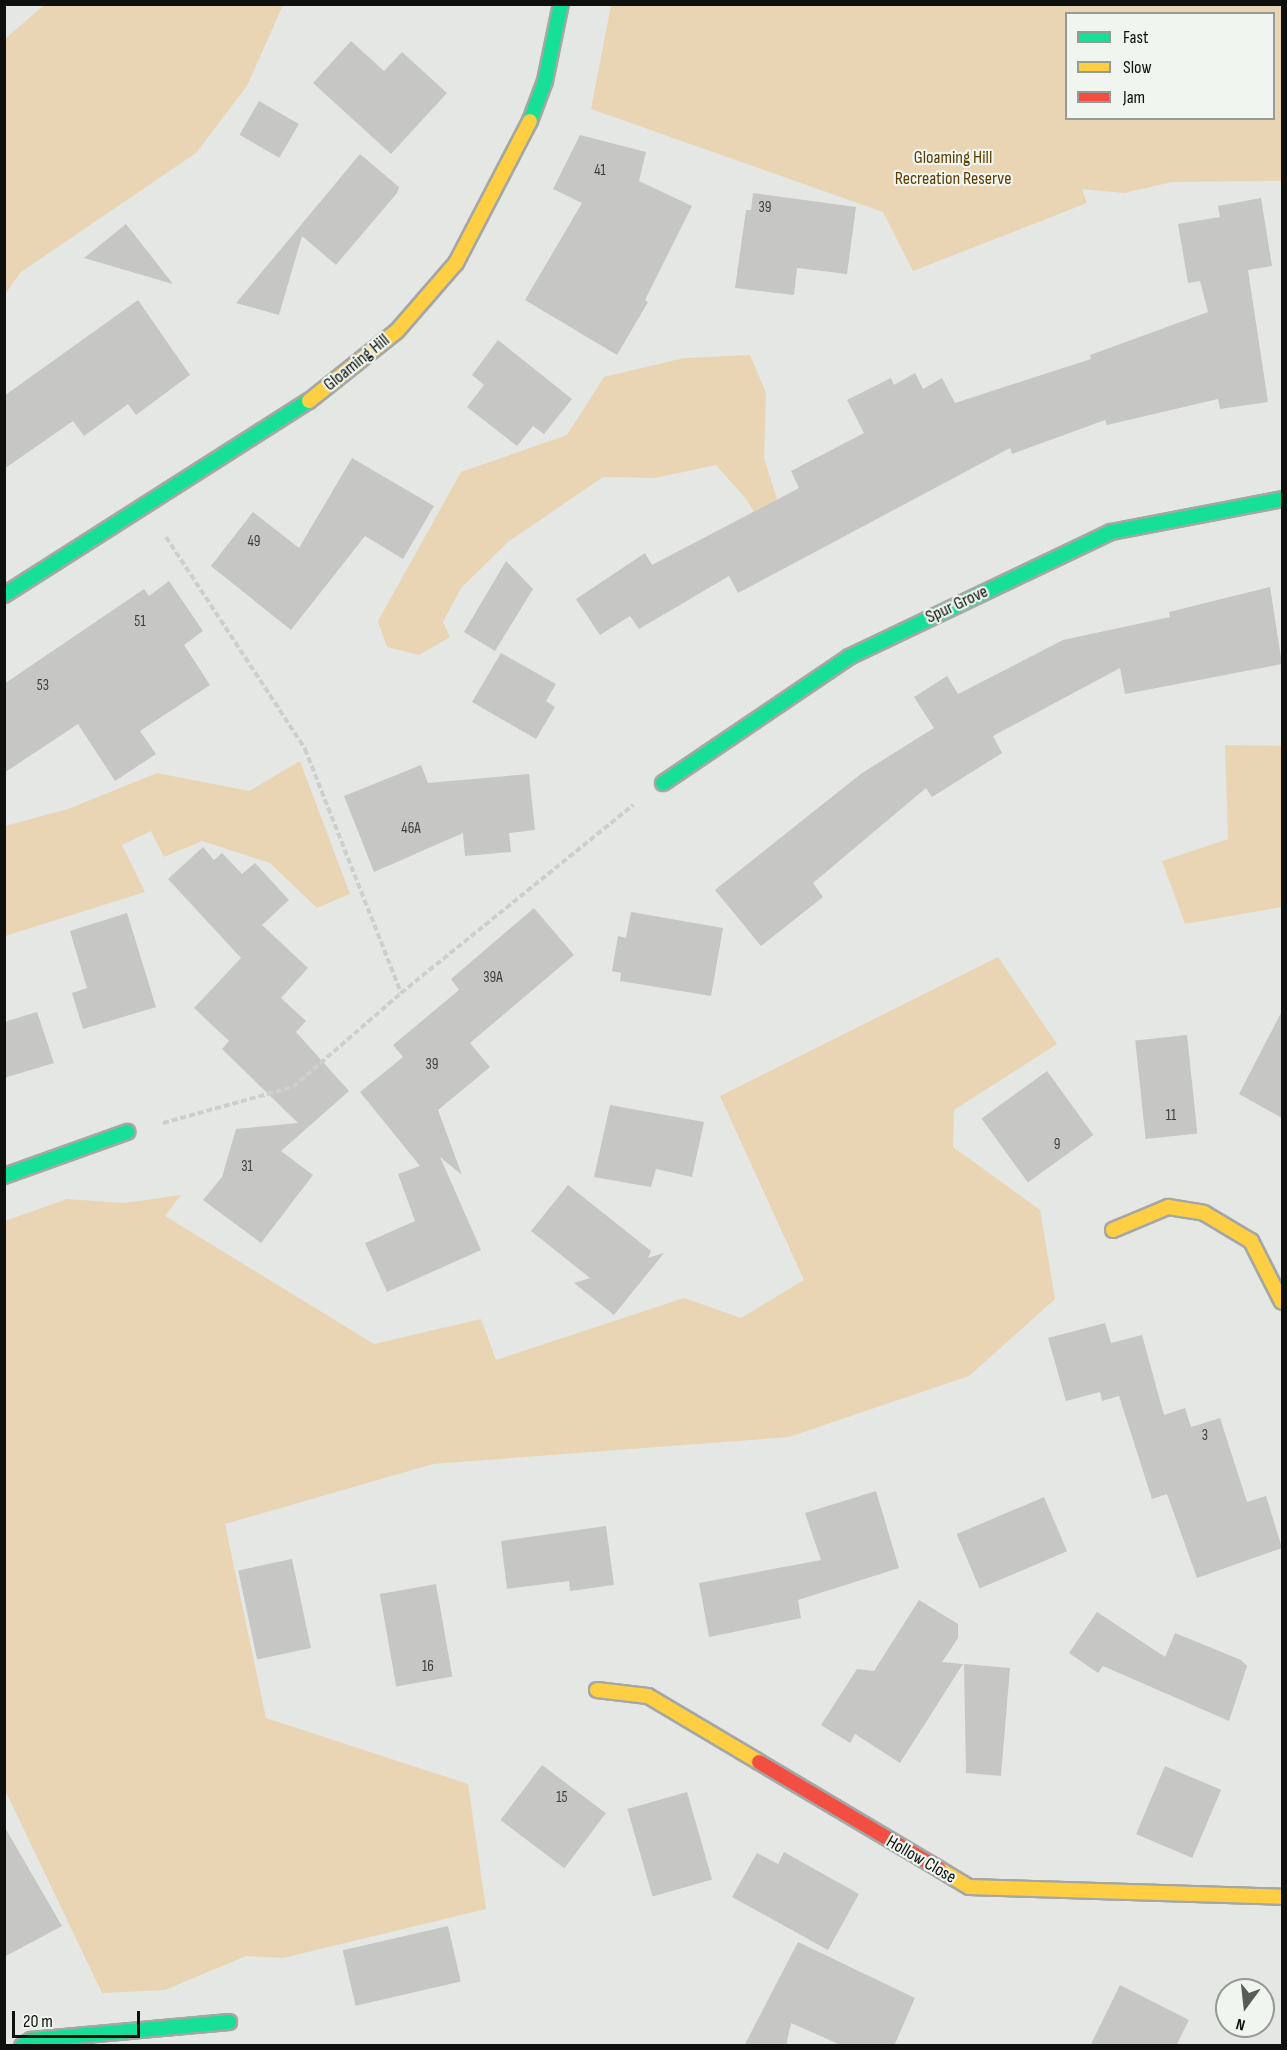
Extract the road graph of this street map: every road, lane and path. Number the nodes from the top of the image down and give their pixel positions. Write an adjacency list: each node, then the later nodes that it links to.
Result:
1 (561, 4): 3 (street, Gloaming Hill)
2 (1282, 499): 5 (street, Spur Grove)
3 (146, 508): 4 (street, Gloaming Hill); 6 (path)
4 (4, 595)
5 (663, 783): 6 (path)
6 (401, 993): 7 (path)
7 (127, 1132): 8 (street)
8 (4, 1176)
9 (1113, 1230): 10 (street)
10 (1282, 1302)
11 (597, 1690): 12 (street, Hollow Close)
12 (1282, 1897)
13 (230, 2022): 14 (street)
14 (22, 2046)

